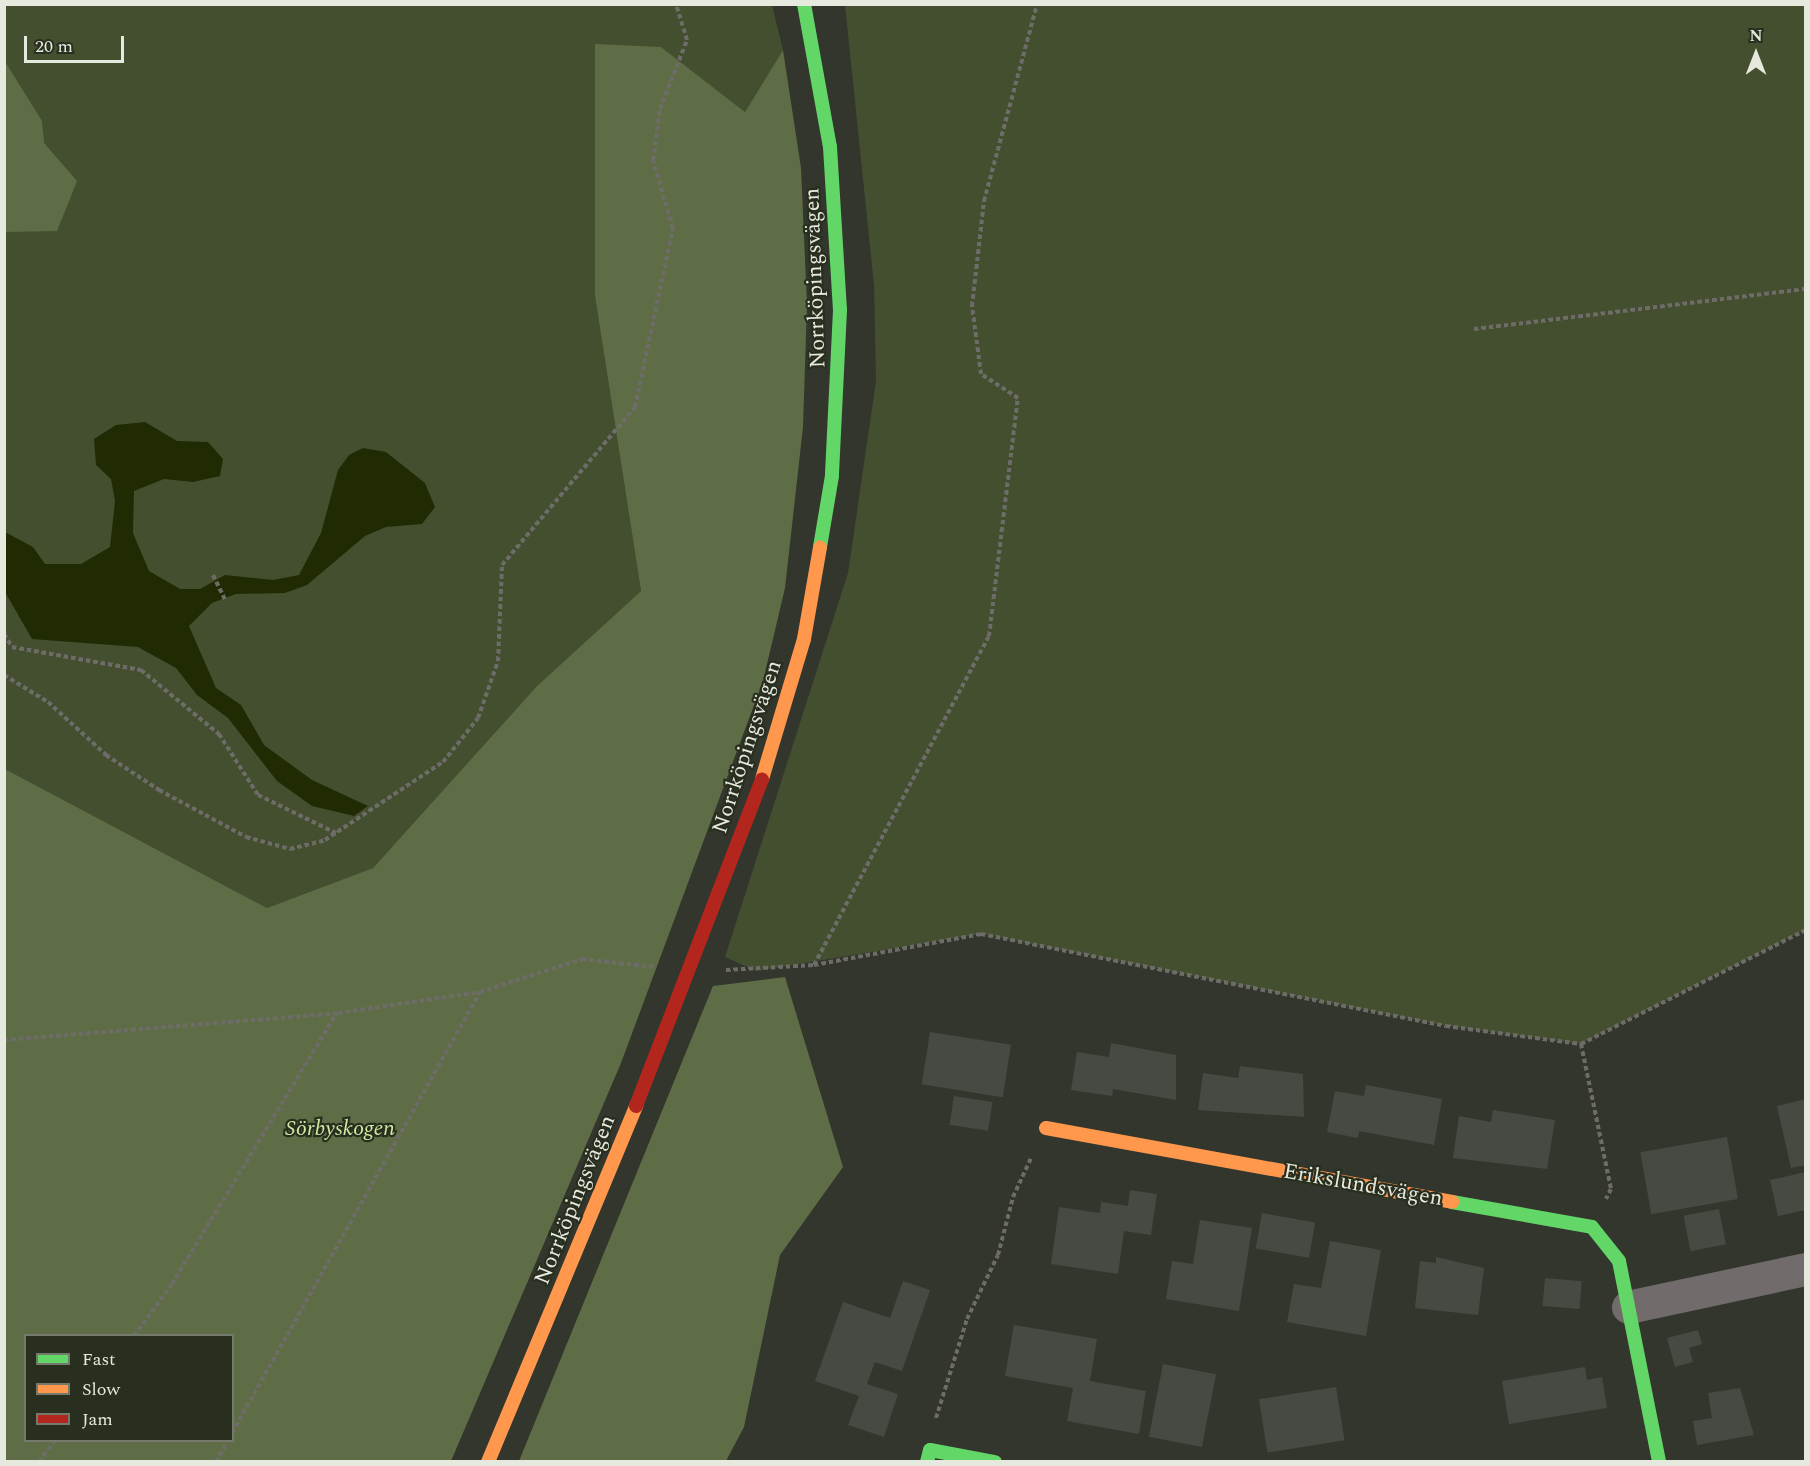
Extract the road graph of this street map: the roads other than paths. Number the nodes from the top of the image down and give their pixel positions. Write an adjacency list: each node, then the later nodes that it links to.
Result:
1 (804, 4): 6 (main road, Norrköpingsvägen)
2 (1046, 1128): 4 (main road, Erikslundsvägen)
3 (1806, 1269): 4 (street)
4 (1628, 1307): 8 (main road)
5 (928, 1456): 7 (main road)
6 (488, 1461)
7 (995, 1461)
8 (1659, 1461)

